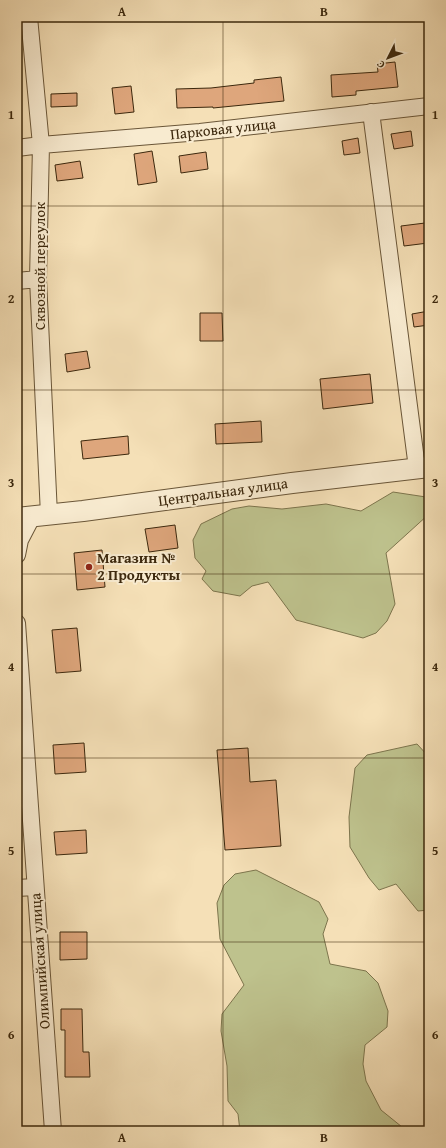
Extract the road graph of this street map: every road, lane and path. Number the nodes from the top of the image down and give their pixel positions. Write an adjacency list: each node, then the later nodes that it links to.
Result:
1 (29, 17): 4 (street, Сквозной переулок)
2 (429, 106): 3 (street, Парковая улица)
3 (371, 112): 4 (street, Парковая улица); 8 (street)
4 (41, 145): 5 (street, Парковая улица); 6 (street, Сквозной переулок)
5 (17, 148)
6 (38, 278): 7 (street); 9 (street, Сквозной переулок)
7 (17, 281)
8 (423, 467): 9 (street, Центральная улица)
9 (33, 517): 10 (street)
10 (17, 555)
11 (17, 623): 12 (street, Олимпийская улица)
12 (35, 887): 13 (street); 14 (street, Олимпийская улица)
13 (17, 888)
14 (53, 1131)

